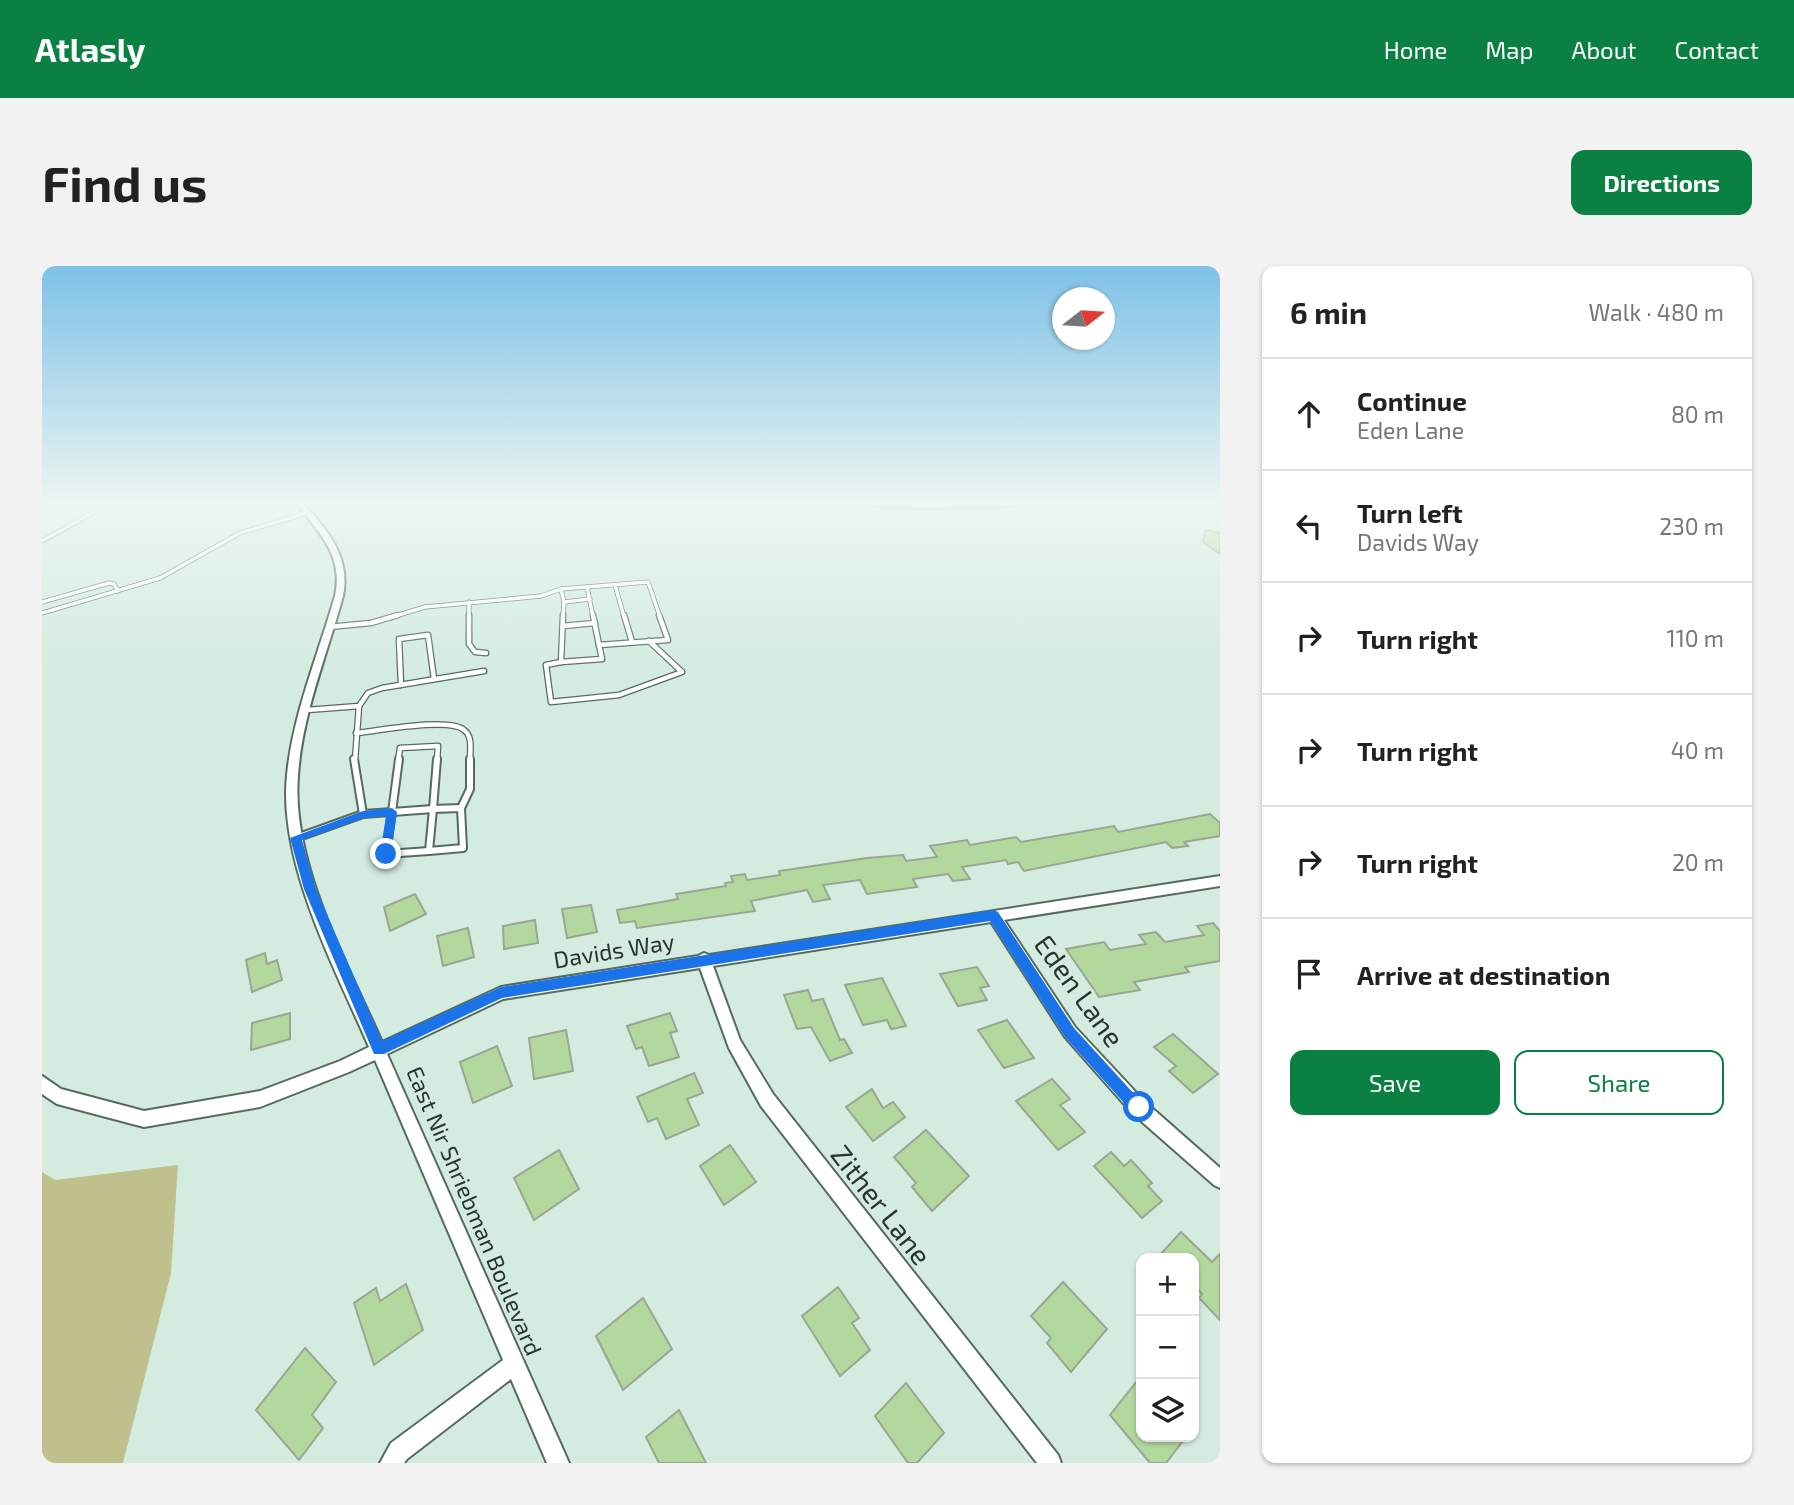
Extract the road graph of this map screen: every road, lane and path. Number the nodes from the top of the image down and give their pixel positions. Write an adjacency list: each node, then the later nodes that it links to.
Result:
1 (200, 558): 6 (lane)
2 (337, 558): 14 (street, East Nir Shriebman Boulevard)
3 (615, 584): 4 (lane); 15 (lane); 16 (lane)
4 (587, 587): 5 (lane); 7 (lane)
5 (561, 589): 9 (lane); 10 (lane)
6 (118, 592): 8 (lane); 11 (lane)
7 (590, 599): 9 (lane); 12 (lane)
8 (42, 602)
9 (564, 602): 13 (lane)
10 (469, 603): 14 (lane); 18 (lane)
11 (42, 614)
12 (595, 623): 13 (lane); 17 (lane)
13 (563, 626): 19 (lane)
14 (329, 627): 24 (street, East Nir Shriebman Boulevard)
15 (649, 641): 16 (lane); 19 (lane)
16 (632, 642): 17 (lane)
17 (599, 645): 19 (lane)
18 (486, 653)
19 (561, 662)
20 (485, 671): 21 (lane)
21 (434, 679): 22 (lane); 22 (lane)
22 (401, 685): 23 (lane)
23 (359, 706): 24 (lane); 25 (lane)
24 (307, 710): 30 (street, East Nir Shriebman Boulevard)
25 (356, 733): 26 (lane); 29 (lane)
26 (461, 808): 27 (lane); 31 (lane)
27 (433, 809): 28 (lane); 28 (lane); 31 (lane)
28 (392, 812): 29 (lane); 31 (lane)
29 (363, 814): 30 (lane)
30 (296, 838): 35 (street, East Nir Shriebman Boulevard)
31 (429, 851)
32 (1220, 881): 33 (street, Davids Way)
33 (993, 915): 34 (street, Davids Way); 37 (street, Eden Lane)
34 (704, 959): 35 (street, Davids Way); 41 (street, Zither Lane)
35 (379, 1049): 36 (street, Davids Way); 38 (street, East Nir Shriebman Boulevard)
36 (42, 1084)
37 (1220, 1179)
38 (515, 1363): 39 (street); 40 (street, East Nir Shriebman Boulevard)
39 (391, 1463)
40 (558, 1463)
41 (1050, 1463)

